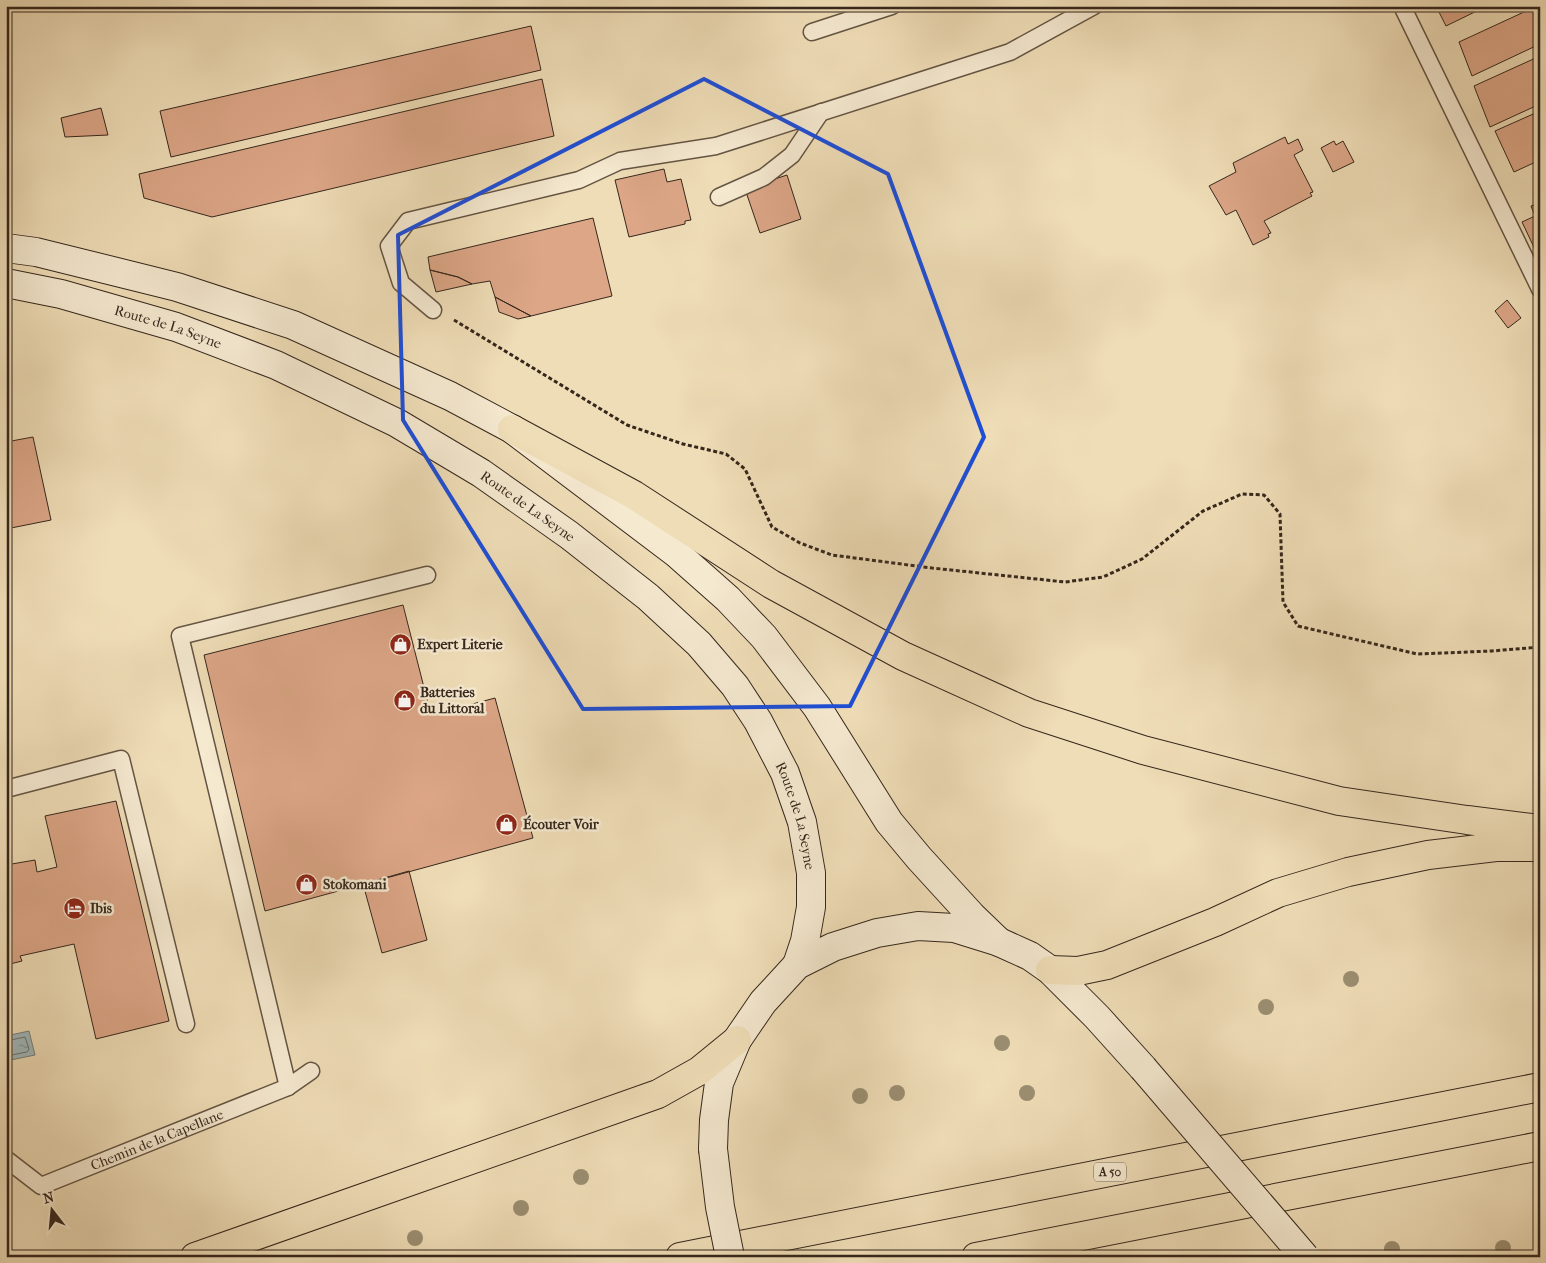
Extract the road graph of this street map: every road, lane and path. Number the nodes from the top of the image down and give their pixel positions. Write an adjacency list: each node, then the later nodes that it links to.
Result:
1 (892, 6): 4 (lane)
2 (1094, 6): 5 (lane)
3 (1402, 6): 9 (lane)
4 (812, 32)
5 (821, 112): 6 (lane); 10 (lane)
6 (719, 197)
7 (6, 248): 11 (main road)
8 (6, 283): 18 (main road, Route de La Seyne)
9 (1540, 290)
10 (434, 310): 13 (path)
11 (512, 429): 15 (highway); 17 (main road)
12 (427, 575): 23 (lane)
13 (1540, 647)
14 (6, 789): 20 (lane)
15 (1540, 829)
16 (1540, 847): 19 (highway)
17 (999, 942): 18 (main road); 19 (main road)
18 (797, 965): 21 (main road)
19 (1050, 970): 31 (main road, bridge)
20 (186, 1024)
21 (738, 1040): 27 (highway); 29 (main road, bridge)
22 (311, 1070): 23 (lane, Chemin de la Capellane)
23 (288, 1087): 26 (lane, Chemin de la Capellane)
24 (1540, 1087): 28 (highway, A 50)
25 (1540, 1146): 30 (highway)
26 (6, 1159)
27 (195, 1257)
28 (680, 1257)
29 (730, 1257)
30 (976, 1257)
31 (1305, 1257)

